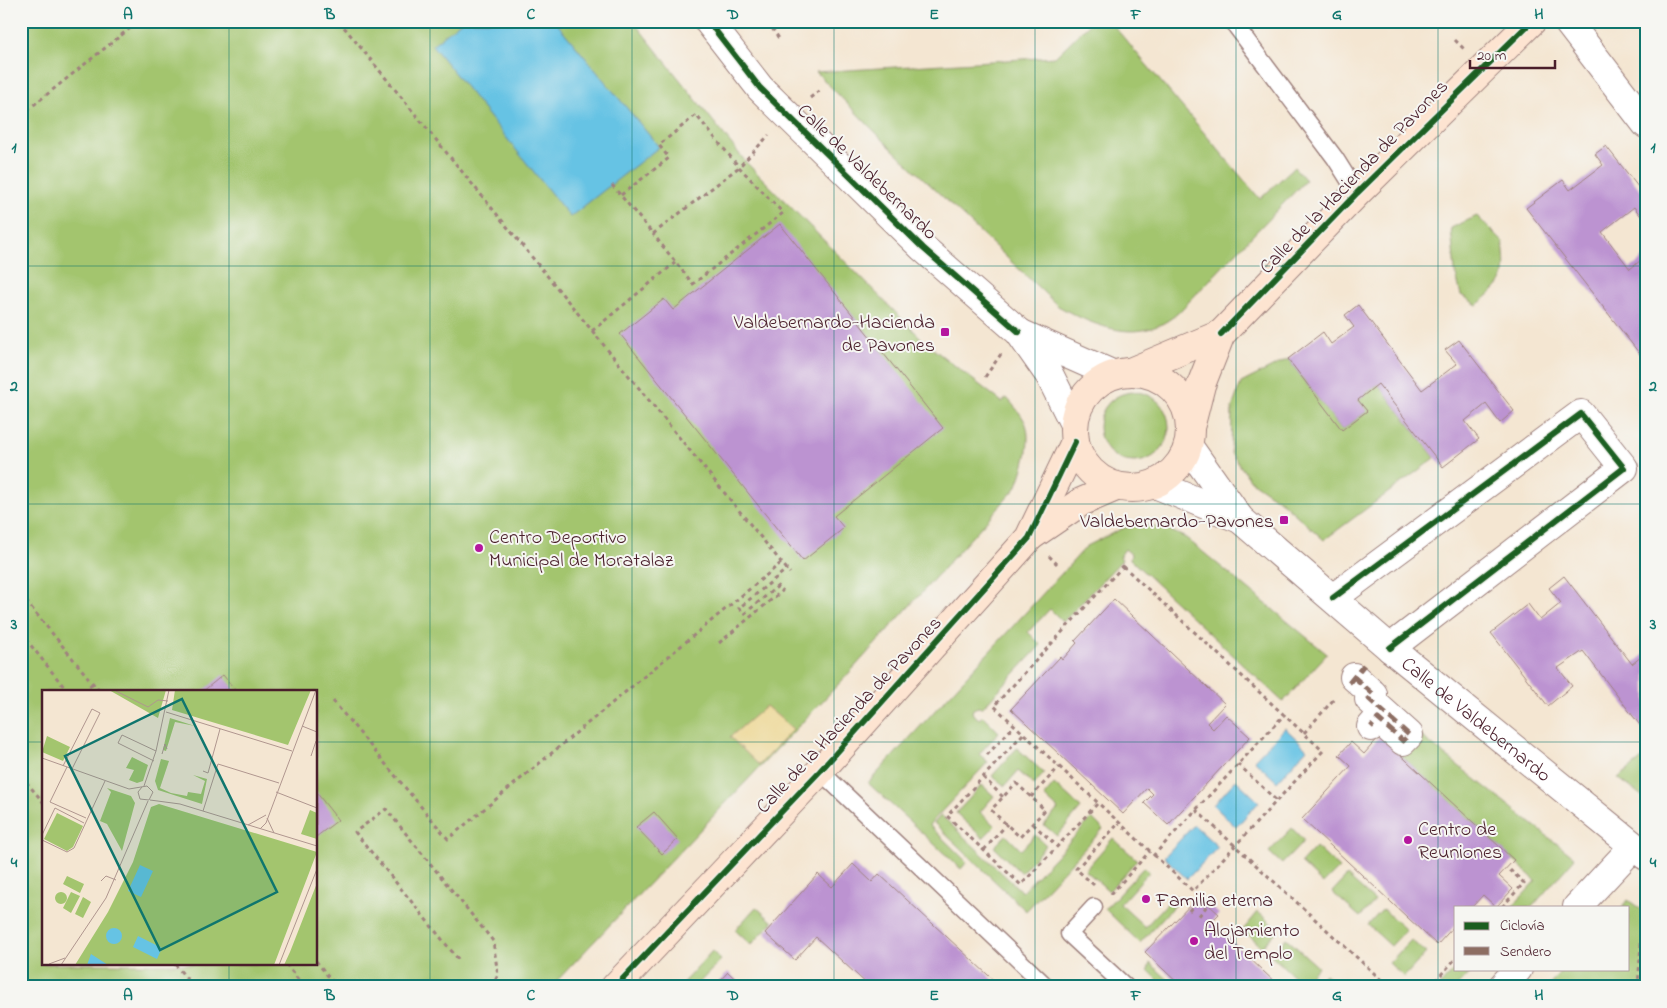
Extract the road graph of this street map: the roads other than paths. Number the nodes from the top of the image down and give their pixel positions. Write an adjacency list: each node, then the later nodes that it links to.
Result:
1 (708, 21): 7 (street, Calle de Valdebernardo)
2 (1232, 21): 6 (lane)
3 (1532, 21): 6 (street, Calle de la Hacienda de Pavones)
4 (1567, 21): 5 (street)
5 (1646, 124)
6 (1357, 192): 8 (street, Calle de la Hacienda de Pavones)
7 (1019, 332): 9 (street, Calle de Valdebernardo); 10 (street, Calle de Valdebernardo)
8 (1222, 334): 9 (street, Calle de la Hacienda de Pavones); 11 (street, Calle de la Hacienda de Pavones)
9 (1121, 373): 10 (street); 11 (street)
10 (1075, 433): 13 (street); 15 (street, Calle de la Hacienda de Pavones)
11 (1190, 435): 12 (street); 14 (street, Calle de Valdebernardo)
12 (1155, 484): 13 (street); 14 (street, Calle de Valdebernardo)
13 (1116, 487): 15 (street, Calle de la Hacienda de Pavones)
14 (1240, 519): 16 (street, Calle de Valdebernardo)
15 (1029, 538): 20 (street, Calle de la Hacienda de Pavones)
16 (1333, 598): 17 (street, Calle de Valdebernardo); 17 (street)
17 (1390, 648): 21 (street, Calle de Valdebernardo)
18 (1356, 675): 19 (street)
19 (1371, 727)
20 (820, 771): 25 (street, Calle de la Hacienda de Pavones); 26 (lane)
21 (1639, 851): 23 (street)
22 (1101, 902): 27 (lane)
23 (1578, 906)
24 (1517, 970): 28 (street)
25 (615, 987)
26 (1047, 987)
27 (1126, 987)
28 (1502, 987)

